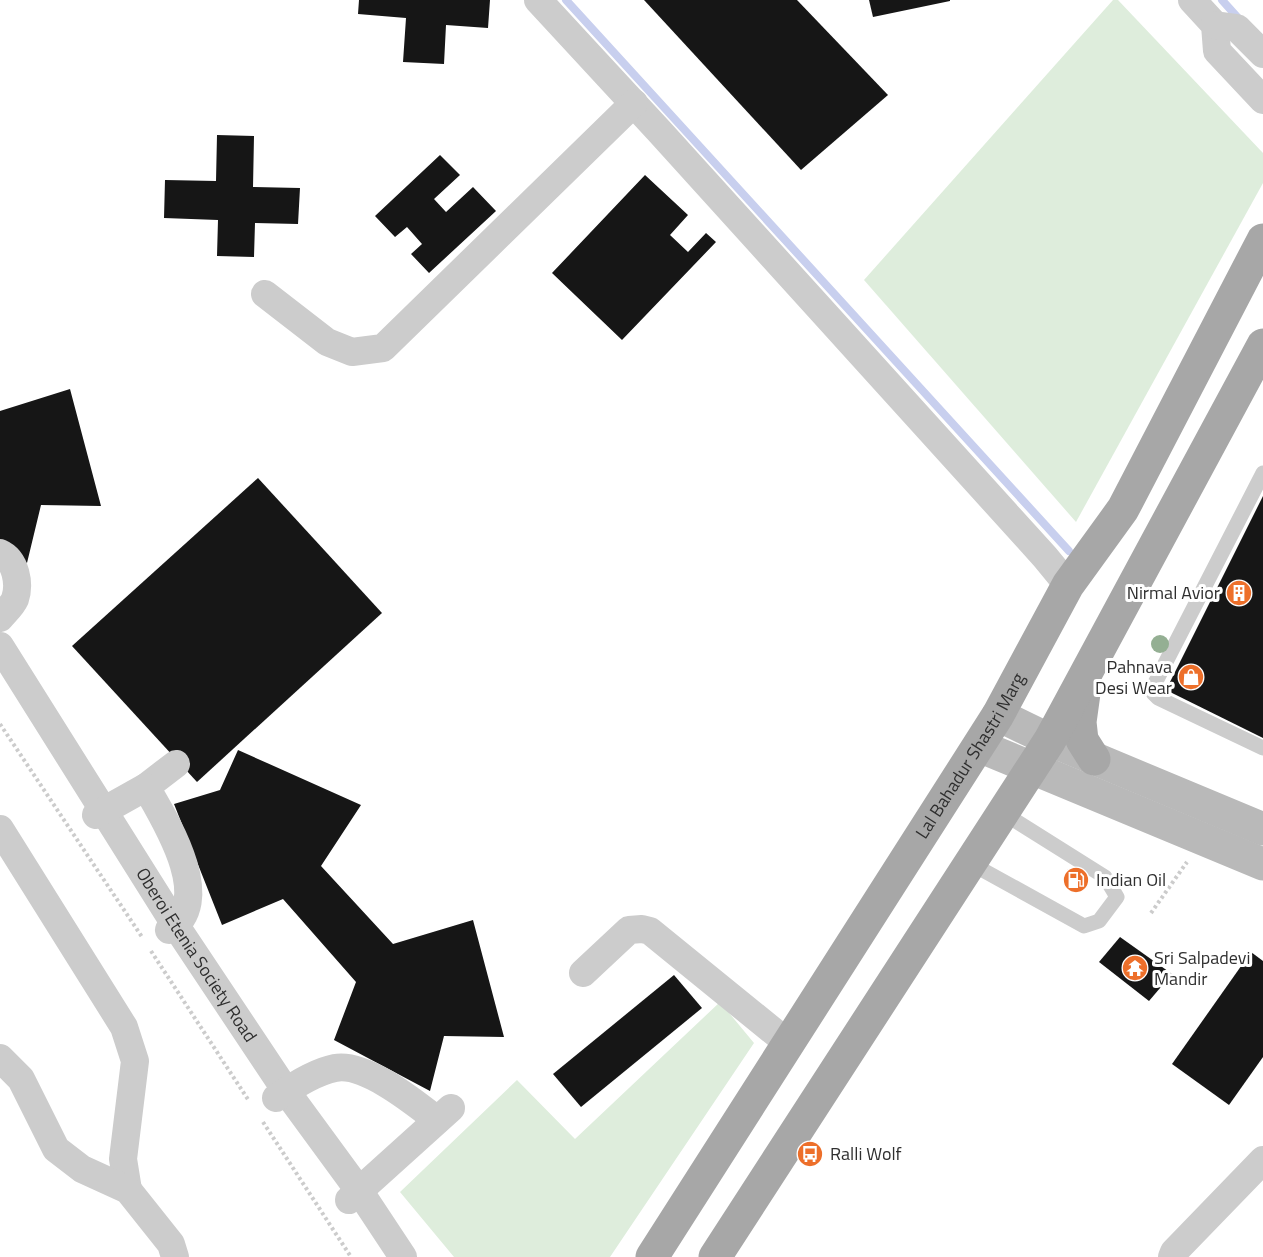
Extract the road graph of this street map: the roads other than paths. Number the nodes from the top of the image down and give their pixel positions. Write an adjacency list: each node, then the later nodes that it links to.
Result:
1 (537, 0): 6 (street)
2 (1192, 0): 3 (street)
3 (1215, 25): 4 (street); 5 (street)
4 (1263, 54)
5 (1263, 100)
6 (634, 103): 8 (street); 12 (street)
7 (1263, 240): 12 (main road, Lal Bahadur Shastri Marg)
8 (265, 294)
9 (1263, 345): 16 (main road)
10 (1263, 473): 20 (lane)
11 (0, 553): 13 (street)
12 (1068, 585): 17 (main road, Lal Bahadur Shastri Marg)
13 (0, 618)
14 (0, 646): 25 (street, Oberoi Etenia Society Road)
15 (0, 666): 25 (street)
16 (1087, 672): 18 (main road); 21 (main road)
17 (998, 715): 18 (street); 19 (main road, Lal Bahadur Shastri Marg)
18 (1050, 740): 21 (street); 23 (main road)
19 (979, 746): 23 (street); 33 (main road, Lal Bahadur Shastri Marg)
20 (1263, 748)
21 (1094, 759): 28 (street)
22 (176, 764): 24 (street)
23 (1032, 769): 26 (main road); 30 (street)
24 (146, 787): 25 (street); 31 (street)
25 (100, 813): 31 (street, Oberoi Etenia Society Road)
26 (1003, 813): 29 (main road); 29 (lane)
27 (0, 829): 37 (street)
28 (1263, 830)
29 (970, 863): 43 (main road)
30 (1263, 864)
31 (160, 937): 35 (street, Oberoi Etenia Society Road)
32 (583, 973): 33 (street)
33 (789, 1044): 42 (main road, Lal Bahadur Shastri Marg)
34 (0, 1058): 37 (street)
35 (269, 1104): 38 (street, Oberoi Etenia Society Road); 38 (street)
36 (1263, 1160): 44 (street)
37 (128, 1190): 39 (street)
38 (355, 1196): 40 (street); 41 (street, Oberoi Etenia Society Road)
39 (175, 1257)
40 (389, 1257)
41 (403, 1257)
42 (652, 1257)
43 (715, 1257)
44 (1172, 1257)

